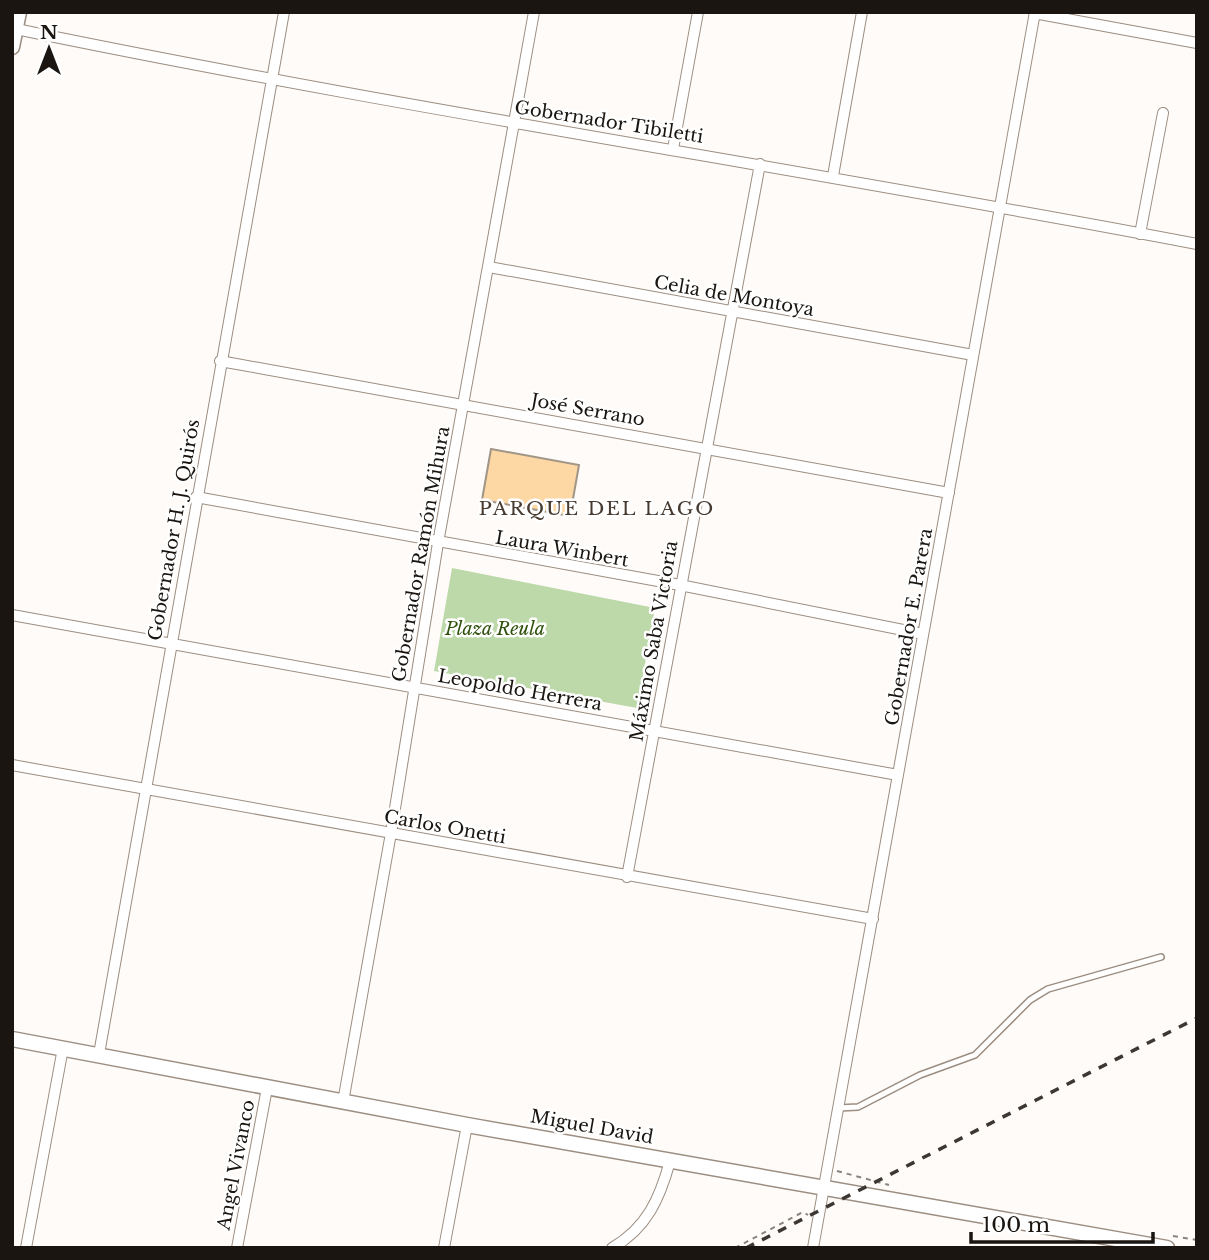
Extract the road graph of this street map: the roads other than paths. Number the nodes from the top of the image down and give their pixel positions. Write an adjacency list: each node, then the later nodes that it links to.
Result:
1 (19, 12): 7 (street)
2 (284, 12): 10 (street, Gobernador H. J. Quirós)
3 (534, 12): 12 (street, Gobernador Ramón Mihura)
4 (698, 12): 13 (street)
5 (862, 12): 15 (street)
6 (1034, 13): 8 (street); 16 (street, Gobernador E. Parera)
7 (16, 29): 9 (street); 10 (street, Gobernador Tibiletti)
8 (1197, 43)
9 (12, 47)
10 (272, 80): 12 (street, Gobernador Tibiletti); 22 (street, Gobernador H. J. Quirós)
11 (1163, 113): 17 (street)
12 (515, 123): 13 (street, Gobernador Tibiletti); 19 (street, Gobernador Ramón Mihura)
13 (673, 149): 14 (street, Gobernador Tibiletti)
14 (760, 163): 15 (street, Gobernador Tibiletti); 20 (street, Máximo Saba Victoria)
15 (833, 176): 16 (street, Gobernador Tibiletti)
16 (999, 207): 17 (street, Gobernador Tibiletti); 21 (street, Gobernador E. Parera)
17 (1140, 234): 18 (street, Gobernador Tibiletti)
18 (1197, 244)
19 (489, 267): 20 (street, Celia de Montoya); 23 (street, Gobernador Ramón Mihura)
20 (732, 312): 21 (street, Celia de Montoya); 24 (street, Máximo Saba Victoria)
21 (973, 355): 25 (street, Gobernador E. Parera)
22 (220, 361): 23 (street, José Serrano); 26 (street, Gobernador H. J. Quirós)
23 (463, 404): 24 (street, José Serrano); 27 (street, Gobernador Ramón Mihura)
24 (706, 448): 25 (street, José Serrano); 28 (street, Máximo Saba Victoria)
25 (949, 493): 30 (street, Gobernador E. Parera)
26 (196, 497): 27 (street, Laura Winbert); 31 (street, Gobernador H. J. Quirós)
27 (438, 543): 28 (street, Laura Winbert); 32 (street, Gobernador Ramón Mihura)
28 (680, 585): 30 (street, Laura Winbert); 33 (street, Máximo Saba Victoria)
29 (12, 615): 31 (street, Leopoldo Herrera)
30 (923, 634): 35 (street, Gobernador E. Parera)
31 (170, 644): 32 (street, Leopoldo Herrera); 36 (street, Gobernador H. J. Quirós)
32 (415, 687): 33 (street, Leopoldo Herrera); 37 (street, Gobernador Ramón Mihura)
33 (654, 731): 35 (street, Leopoldo Herrera); 38 (street, Máximo Saba Victoria)
34 (12, 765): 36 (street, Carlos Onetti)
35 (898, 775): 39 (street, Gobernador E. Parera)
36 (145, 788): 37 (street, Carlos Onetti); 43 (street, Gobernador H. J. Quirós)
37 (391, 833): 38 (street, Carlos Onetti); 45 (street, Gobernador Ramón Mihura)
38 (627, 877): 39 (street, Carlos Onetti)
39 (873, 919): 46 (street, Gobernador E. Parera)
40 (1161, 957): 46 (lane)
41 (12, 1039): 42 (street, Miguel David)
42 (63, 1048): 43 (street, Miguel David); 50 (street)
43 (99, 1054): 44 (street, Miguel David)
44 (267, 1088): 45 (street, Miguel David); 51 (street, Angel Vivanco)
45 (343, 1102): 47 (street, Miguel David)
46 (838, 1108): 49 (street, Gobernador E. Parera)
47 (467, 1125): 48 (street, Miguel David); 52 (street)
48 (670, 1161): 49 (street, Miguel David); 53 (street)
49 (824, 1188): 54 (street, Gobernador E. Parera); 55 (street, Miguel David)
50 (26, 1248)
51 (237, 1248)
52 (444, 1248)
53 (612, 1248)
54 (813, 1248)
55 (1167, 1248)

